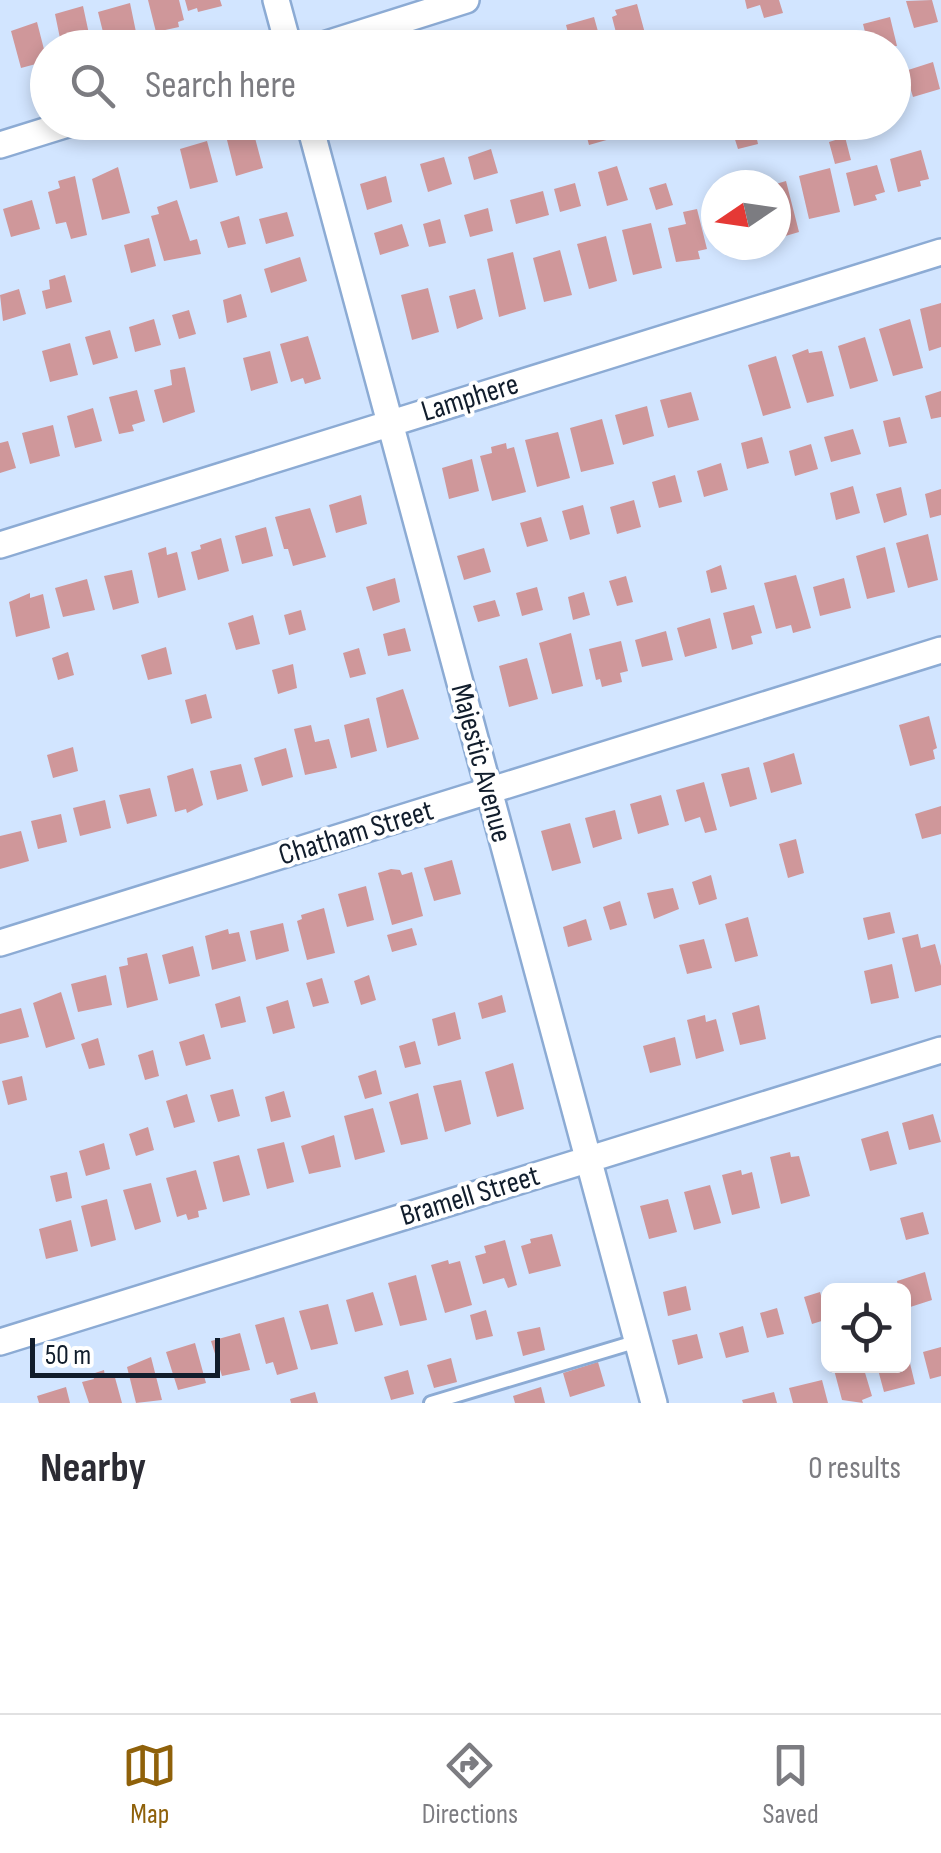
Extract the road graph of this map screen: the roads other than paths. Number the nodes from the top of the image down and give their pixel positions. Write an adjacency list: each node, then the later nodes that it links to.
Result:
1 (276, 0): 3 (street)
2 (466, 0): 4 (street)
3 (284, 30)
4 (371, 30)
5 (30, 136): 7 (street)
6 (314, 140): 9 (street, Majestic Avenue)
7 (0, 146)
8 (941, 252): 9 (street, Lamphere)
9 (390, 423): 10 (street, Lamphere); 12 (street, Majestic Avenue)
10 (0, 544)
11 (941, 650): 12 (street, Chatham Street)
12 (488, 791): 13 (street, Chatham Street); 15 (street, Majestic Avenue)
13 (0, 944)
14 (941, 1050): 15 (street, Bramell Street)
15 (588, 1160): 16 (street, Majestic Avenue); 17 (street, Bramell Street)
16 (638, 1341): 18 (lane); 19 (street, Majestic Avenue)
17 (0, 1342)
18 (432, 1403)
19 (654, 1403)

